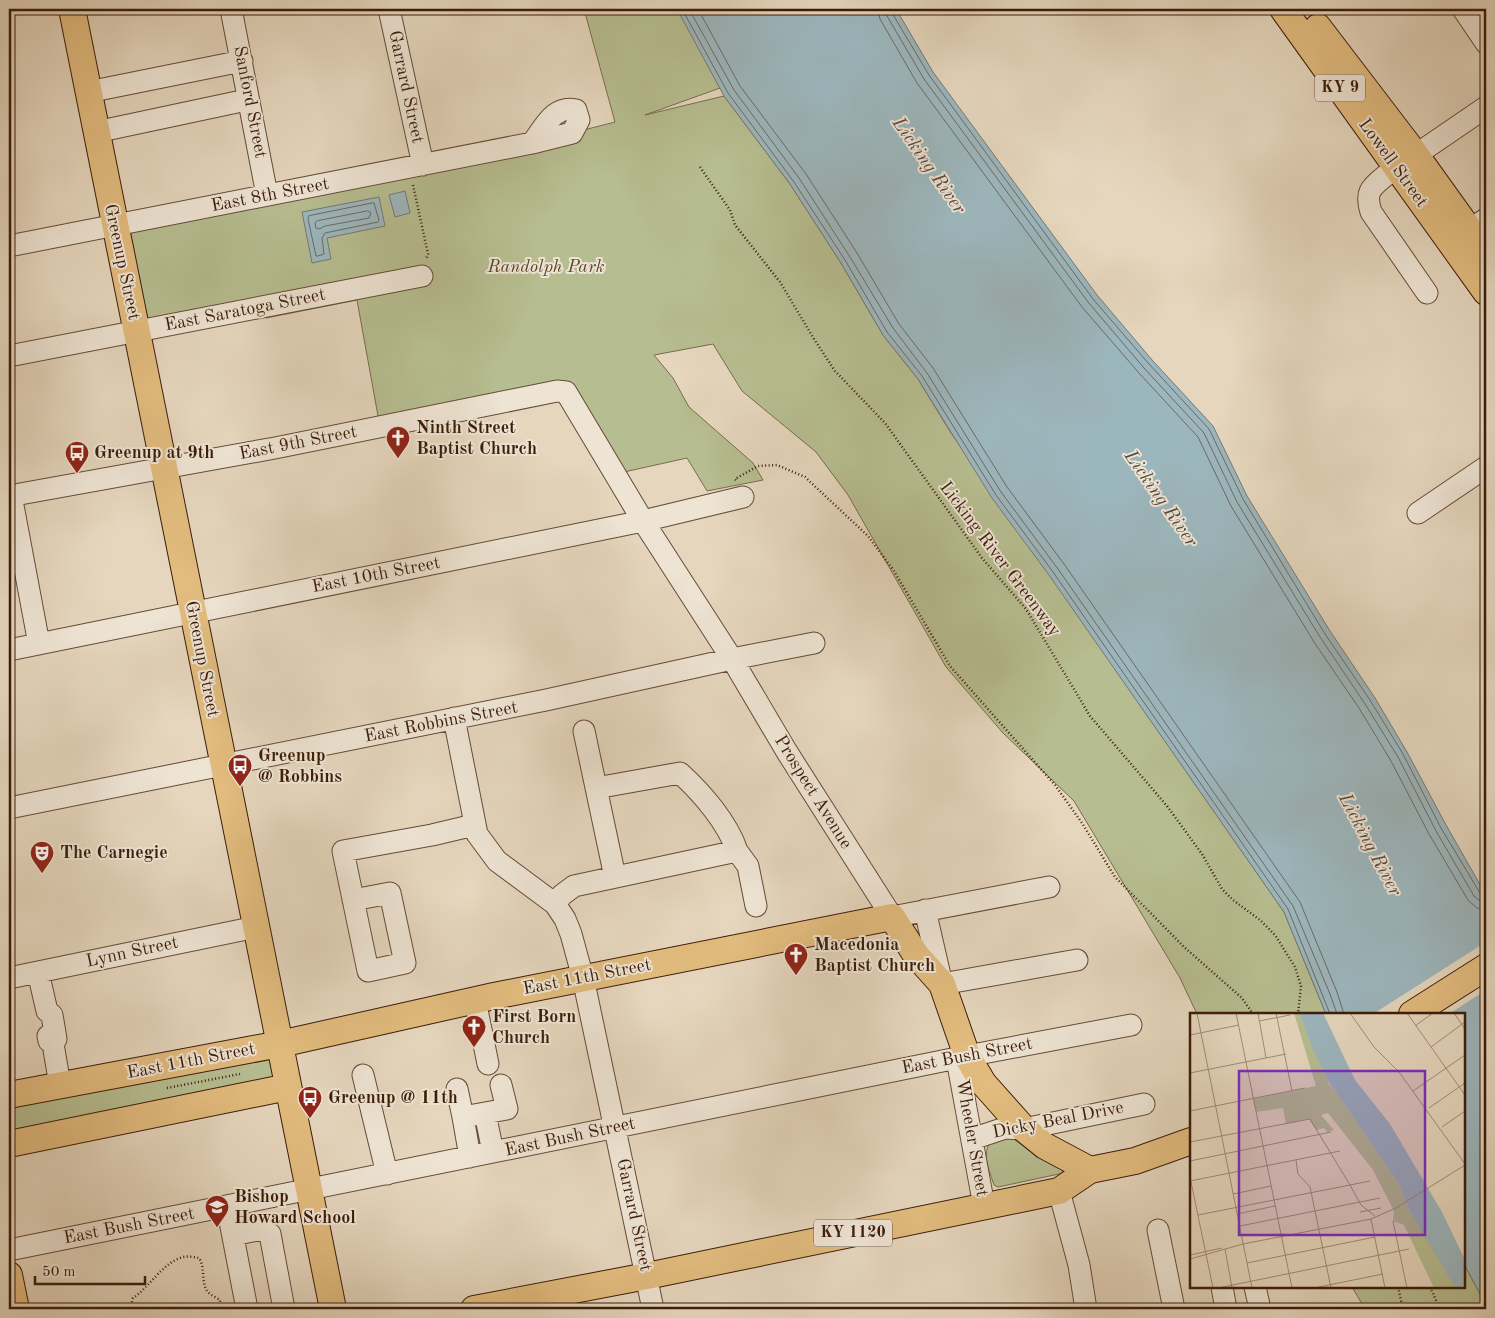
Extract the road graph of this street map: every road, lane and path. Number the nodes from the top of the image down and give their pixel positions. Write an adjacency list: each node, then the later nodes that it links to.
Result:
1 (72, 9): 9 (main road, Greenup Street)
2 (231, 9): 8 (street, Sanford Street)
3 (390, 9): 15 (street, Garrard Street)
4 (1283, 9): 14 (main road, Lowell Street / KY 9)
5 (1305, 9): 14 (main road, Lowell Street / KY 9)
6 (1463, 9): 7 (street)
7 (1486, 43)
8 (242, 61): 9 (street); 17 (street, Sanford Street)
9 (88, 92): 12 (main road, Greenup Street)
10 (237, 102): 12 (street)
11 (1486, 106): 14 (street)
12 (96, 132): 18 (main road, Greenup Street)
13 (532, 143): 15 (street, East 8th Street)
14 (1406, 161): 19 (main road, Lowell Street / KY 9); 23 (main road, Lowell Street / KY 9); 24 (street)
15 (416, 166): 17 (street, East 8th Street); 22 (path)
16 (700, 167): 62 (path, Licking River Greenway)
17 (267, 195): 18 (street, East 8th Street)
18 (114, 225): 20 (street, East 8th Street); 25 (main road, Greenup Street)
19 (1478, 225): 21 (main road, Lowell Street / KY 9)
20 (9, 246)
21 (1486, 253)
22 (422, 276): 25 (street, East Saratoga Street)
23 (1486, 292)
24 (1427, 293)
25 (136, 331): 26 (street, East Saratoga Street); 28 (main road, Greenup Street)
26 (9, 356)
27 (557, 391): 28 (street, East 9th Street); 33 (street, Prospect Avenue)
28 (163, 467): 30 (street, East 9th Street); 34 (main road, Greenup Street)
29 (1486, 467): 32 (street)
30 (10, 496): 36 (street)
31 (743, 497): 33 (street, East 10th Street); 61 (path)
32 (1418, 513)
33 (643, 522): 34 (street, East 10th Street); 38 (street, Prospect Avenue)
34 (192, 612): 36 (street, East 10th Street); 41 (main road, Greenup Street)
35 (814, 643): 38 (street, East Robbins Street)
36 (39, 644): 37 (street, East 10th Street)
37 (9, 650)
38 (732, 659): 39 (street, East Robbins Street); 52 (street, Prospect Avenue)
39 (454, 718): 41 (street, East Robbins Street); 44 (street, Garrard Street)
40 (584, 731): 42 (street)
41 (223, 764): 43 (street, East Robbins Street); 53 (main road, Greenup Street)
42 (596, 788): 45 (street); 46 (street)
43 (9, 808)
44 (474, 825): 48 (street); 49 (street, Garrard Street)
45 (737, 851): 46 (street); 50 (street)
46 (615, 877): 49 (street)
47 (1049, 887): 51 (street, East 11th Street)
48 (353, 900)
49 (555, 904): 58 (street, Garrard Street)
50 (756, 906)
51 (925, 910): 52 (street, East 11th Street); 59 (street)
52 (892, 917): 58 (main road, East 11th Street); 59 (main road, Prospect Avenue)
53 (256, 927): 56 (street, Lynn Street); 65 (main road, Greenup Street)
54 (1077, 960): 59 (street)
55 (1486, 967): 63 (main road)
56 (38, 972): 57 (street, Lynn Street); 69 (street)
57 (9, 978)
58 (583, 978): 60 (main road, East 11th Street); 77 (street, Garrard Street)
59 (942, 984): 66 (main road, Prospect Avenue)
60 (475, 1000): 65 (main road, East 11th Street); 67 (street)
61 (1252, 1013)
62 (1298, 1013)
63 (1414, 1013)
64 (1131, 1024): 66 (street, East Bush Street)
65 (280, 1044): 69 (main road, East 11th Street); 71 (main road, Greenup Street)
66 (963, 1063): 77 (street, East Bush Street); 78 (main road, Prospect Avenue); 79 (street, Wheeler Street)
67 (488, 1064)
68 (363, 1075): 85 (street)
69 (60, 1085): 73 (main road, East 11th Street)
70 (501, 1085): 75 (street)
71 (288, 1087): 81 (main road); 86 (main road, Greenup Street)
72 (457, 1089): 76 (street)
73 (9, 1095)
74 (1144, 1104): 78 (street, Dicky Beal Drive)
75 (485, 1113): 76 (street); 82 (street)
76 (463, 1117): 83 (street)
77 (615, 1127): 82 (street, East Bush Street); 94 (street, Garrard Street)
78 (1024, 1129): 79 (street, Dicky Beal Drive); 84 (main road, Prospect Avenue)
79 (972, 1139): 89 (street, Wheeler Street)
80 (1190, 1141): 84 (main road, KY 1120)
81 (9, 1144)
82 (493, 1152): 83 (street, East Bush Street)
83 (470, 1157): 85 (street, East Bush Street)
84 (1090, 1170): 87 (main road, KY 1120)
85 (387, 1174): 86 (street, East Bush Street)
86 (309, 1190): 88 (street, East Bush Street); 108 (main road, Greenup Street)
87 (1059, 1191): 89 (main road, KY 1120); 110 (street)
88 (227, 1206): 91 (street); 92 (street, East Bush Street)
89 (984, 1206): 94 (main road, KY 1120)
90 (1158, 1230): 111 (street)
91 (233, 1235): 106 (street); 107 (street)
92 (9, 1250)
93 (9, 1275): 101 (main road)
94 (647, 1276): 100 (main road, KY 1120); 109 (street, Garrard Street)
95 (1222, 1288): 112 (street)
96 (1255, 1288): 113 (street)
97 (1398, 1288): 114 (path)
98 (1430, 1288): 115 (path)
99 (95, 1306): 102 (path)
100 (485, 1308)
101 (16, 1309)
102 (107, 1309)
103 (125, 1309): 104 (path)
104 (130, 1309): 105 (path)
105 (221, 1309)
106 (247, 1309)
107 (284, 1309)
108 (333, 1309)
109 (653, 1309)
110 (1086, 1309)
111 (1174, 1309)
112 (1226, 1309)
113 (1260, 1309)
114 (1403, 1309)
115 (1440, 1309)

